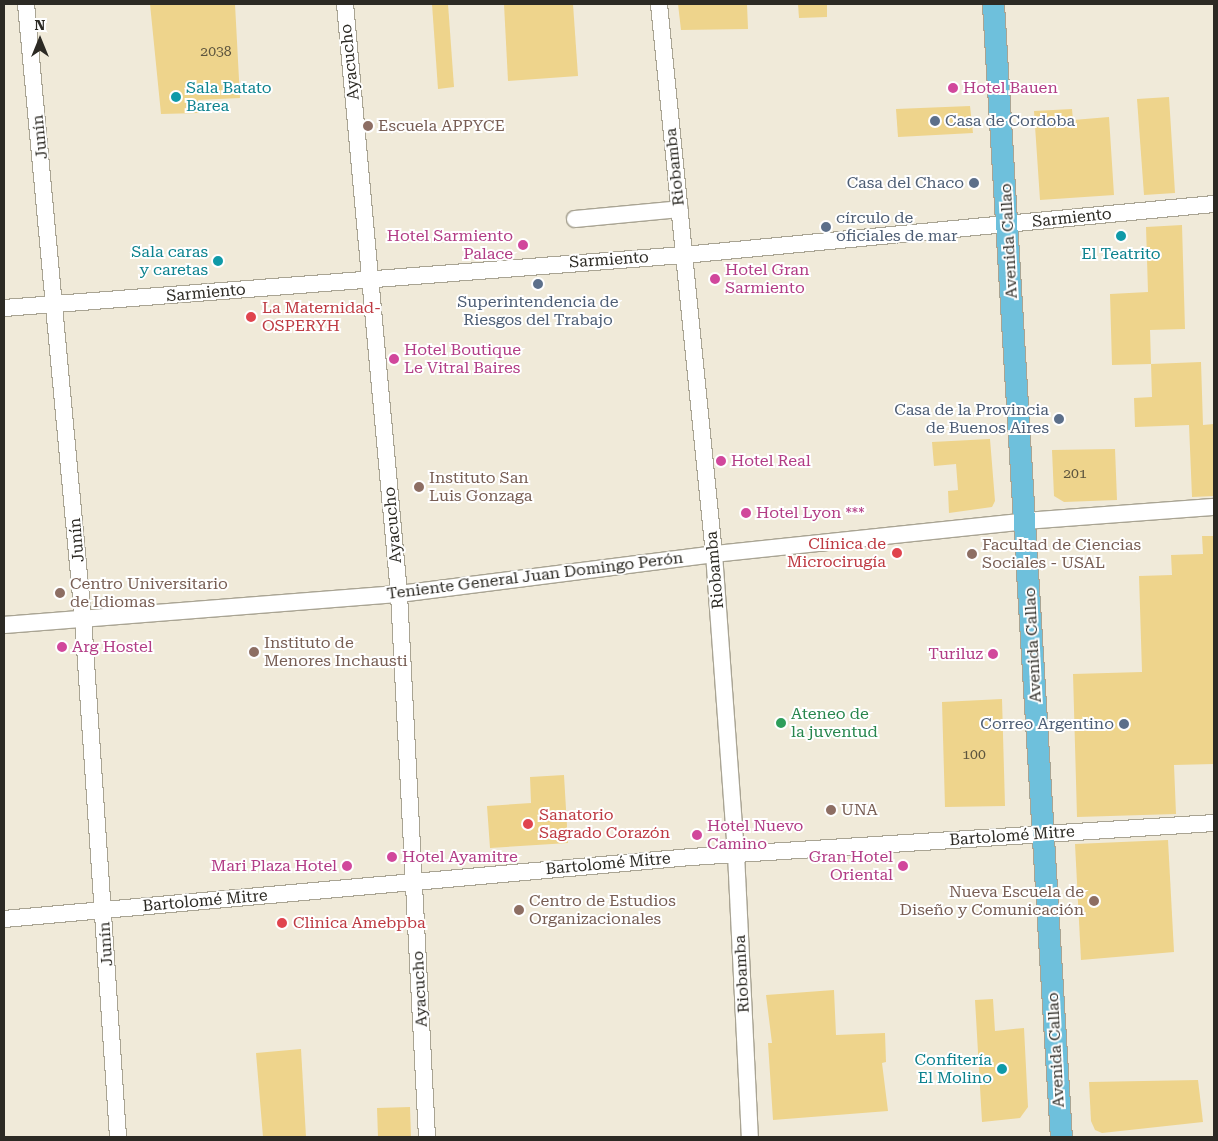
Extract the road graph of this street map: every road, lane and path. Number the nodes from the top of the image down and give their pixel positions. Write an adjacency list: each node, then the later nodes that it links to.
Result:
1 (26, 4): 11 (street, Junín)
2 (345, 4): 10 (street, Ayacucho)
3 (659, 4): 6 (street, Riobamba)
4 (993, 4): 8 (main road, Avenida Callao)
5 (1214, 204): 8 (street, Sarmiento)
6 (680, 209): 7 (street); 9 (street, Riobamba)
7 (575, 219)
8 (1008, 224): 9 (street, Sarmiento); 14 (main road, Avenida Callao)
9 (684, 255): 10 (street, Sarmiento); 15 (street, Riobamba)
10 (372, 278): 11 (street, Sarmiento); 16 (street, Ayacucho)
11 (57, 305): 12 (street, Sarmiento); 17 (street, Junín)
12 (4, 308)
13 (1214, 507): 14 (street, Teniente General Juan Domingo Perón)
14 (1026, 521): 15 (street, Teniente General Juan Domingo Perón); 20 (main road, Avenida Callao)
15 (714, 554): 16 (street, Teniente General Juan Domingo Perón); 21 (street, Riobamba)
16 (398, 594): 17 (street, Teniente General Juan Domingo Perón); 22 (street, Ayacucho)
17 (83, 618): 18 (street, Teniente General Juan Domingo Perón); 23 (street, Junín)
18 (4, 625)
19 (1214, 823): 20 (street, Bartolomé Mitre)
20 (1042, 834): 21 (street, Bartolomé Mitre); 28 (main road, Avenida Callao)
21 (736, 854): 22 (street, Bartolomé Mitre); 27 (street, Riobamba)
22 (415, 881): 23 (street, Bartolomé Mitre); 26 (street, Ayacucho)
23 (103, 910): 24 (street, Bartolomé Mitre); 25 (street, Junín)
24 (4, 919)
25 (118, 1137)
26 (427, 1137)
27 (750, 1137)
28 (1061, 1137)

